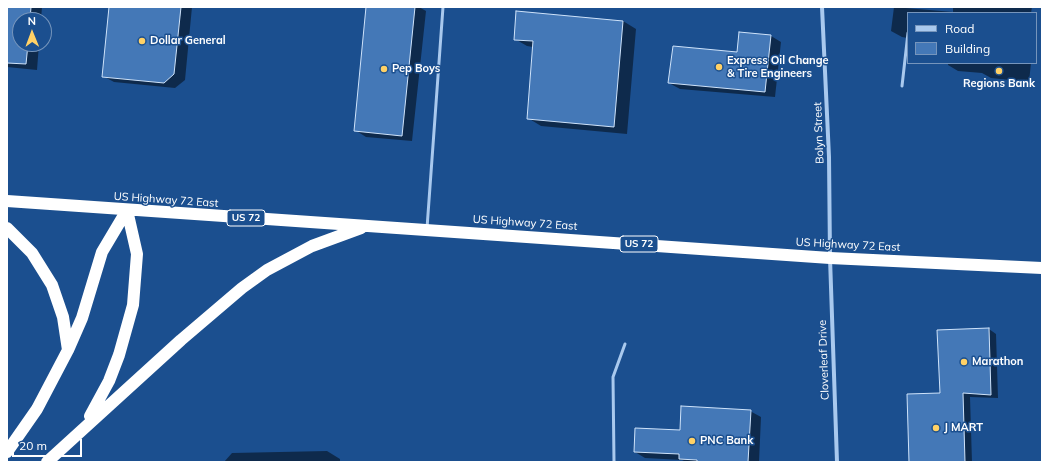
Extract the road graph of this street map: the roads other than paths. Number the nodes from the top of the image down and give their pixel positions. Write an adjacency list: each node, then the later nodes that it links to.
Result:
1 (442, 7): 9 (lane)
2 (822, 7): 10 (street, Bolyn Street)
3 (907, 42): 4 (lane)
4 (902, 86)
5 (7, 201): 6 (highway, US Highway 72 East / US 72)
6 (127, 210): 7 (highway, US Highway 72 East / US 72); 13 (highway); 14 (highway)
7 (366, 226): 9 (highway, US Highway 72 East / US 72); 14 (highway)
8 (7, 228): 13 (highway)
9 (427, 230): 10 (highway, US Highway 72 East / US 72)
10 (830, 258): 11 (highway, US Highway 72 East / US 72); 18 (street, Cloverleaf Drive)
11 (1042, 268)
12 (625, 344): 17 (lane)
13 (68, 350): 15 (highway)
14 (82, 429): 16 (highway)
15 (7, 452)
16 (47, 462)
17 (614, 462)
18 (837, 462)

